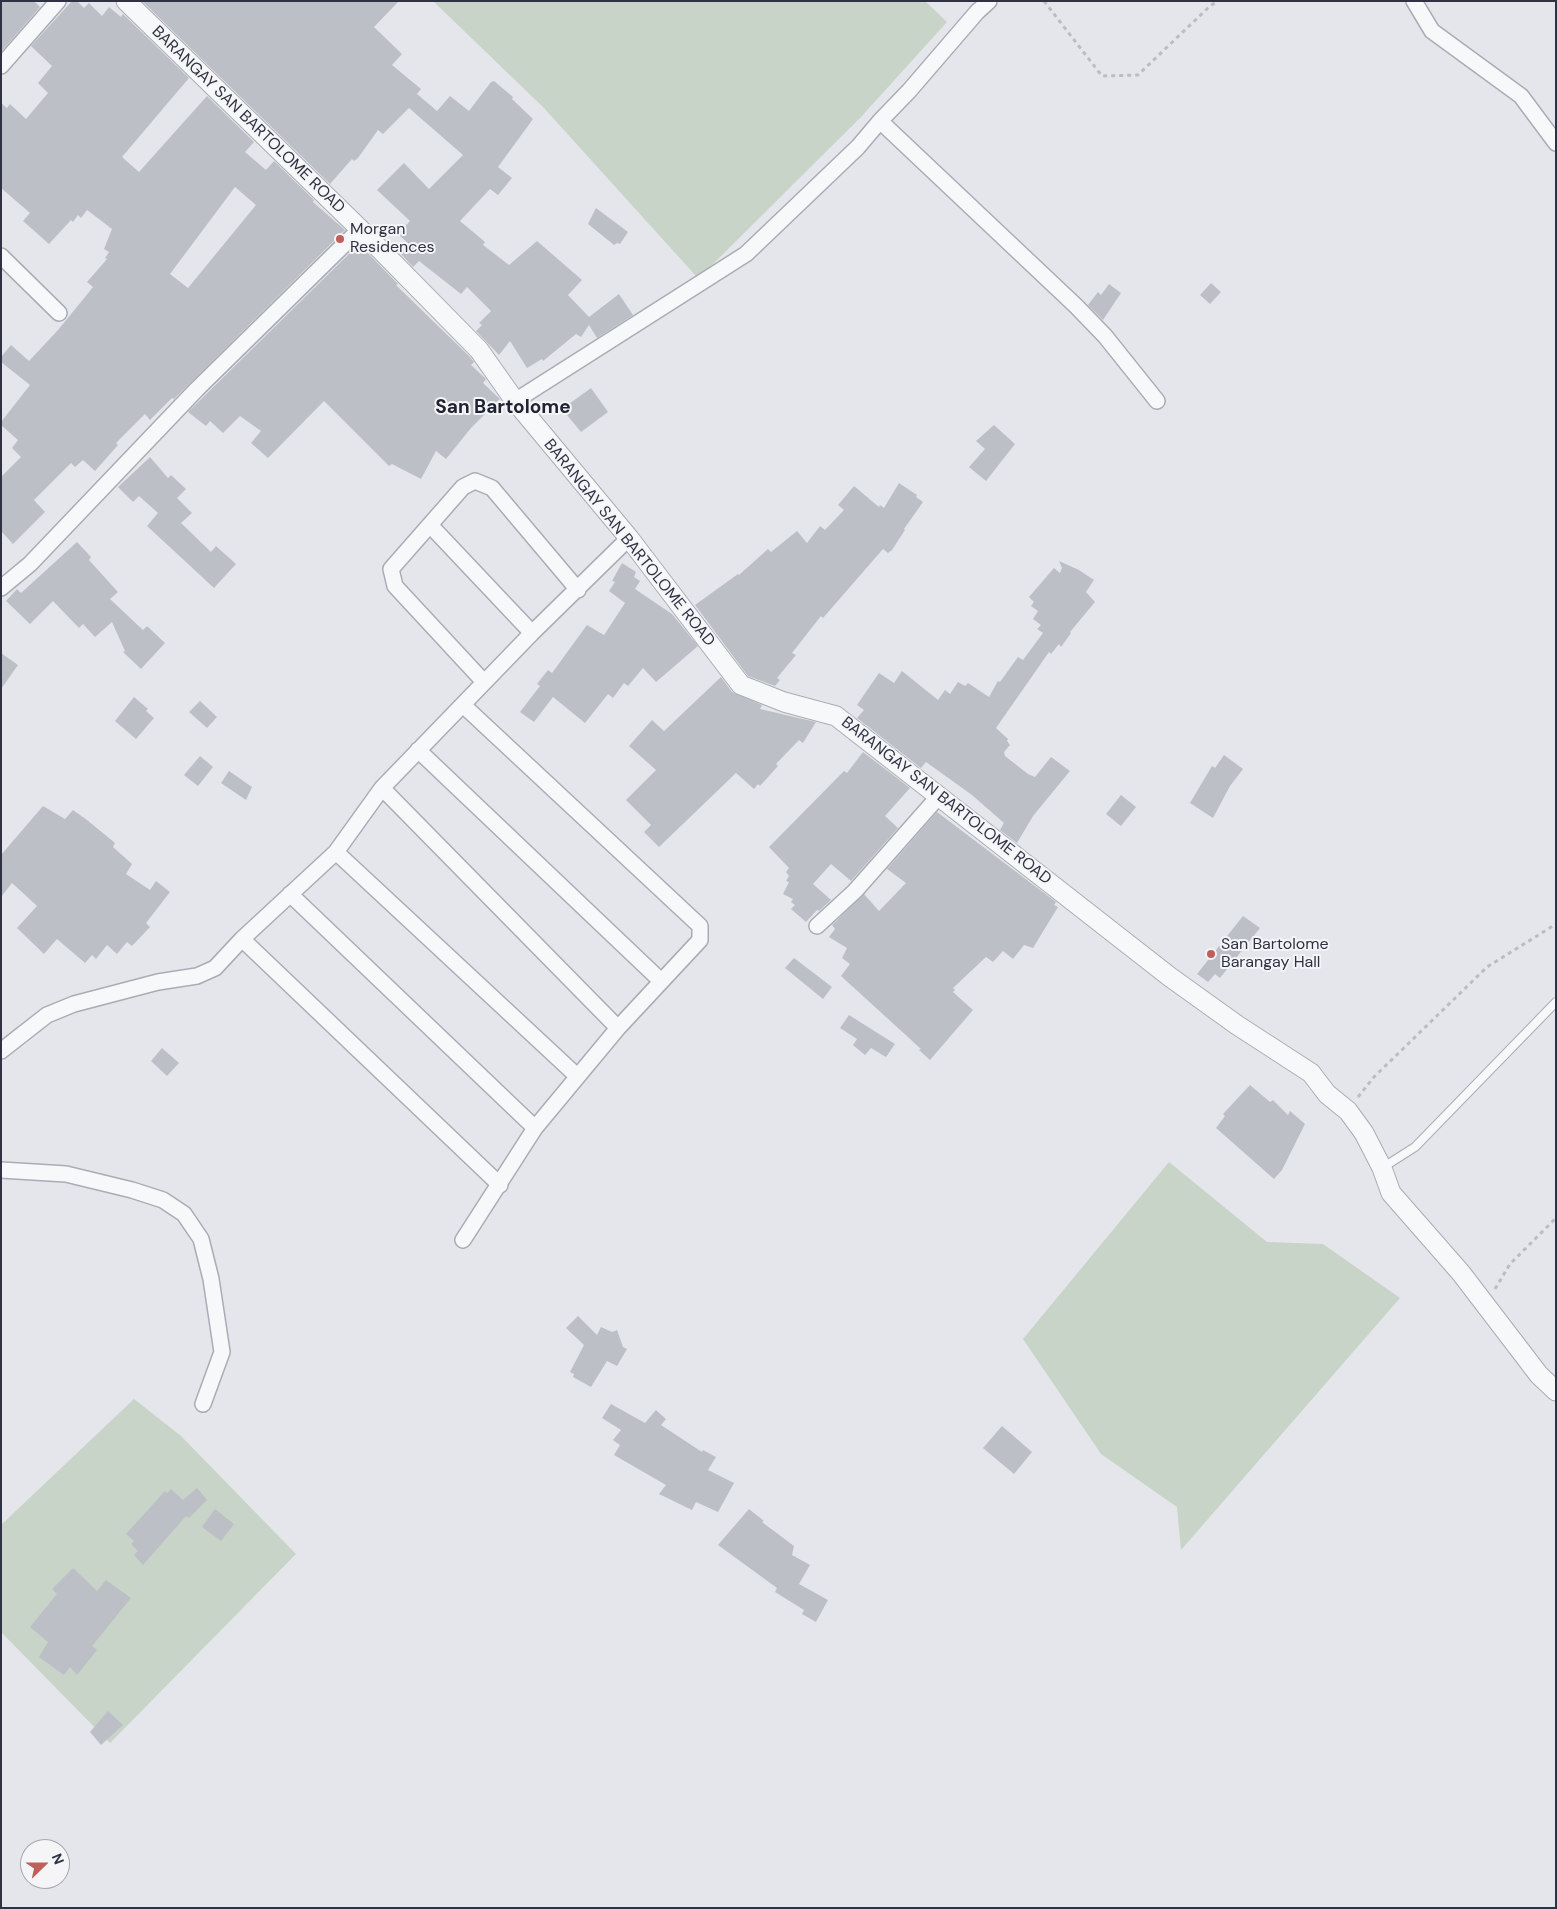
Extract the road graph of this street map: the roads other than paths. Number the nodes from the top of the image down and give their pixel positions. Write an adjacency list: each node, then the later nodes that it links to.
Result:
1 (58, 1): 5 (street)
2 (126, 1): 8 (street, BARANGAY SAN BARTOLOME ROAD)
3 (989, 1): 6 (street)
4 (1414, 1): 7 (street)
5 (1, 66)
6 (880, 121): 11 (street); 12 (street)
7 (1556, 143)
8 (360, 229): 11 (street, BARANGAY SAN BARTOLOME ROAD); 15 (street)
9 (1, 256): 10 (street)
10 (59, 313)
11 (515, 401): 14 (street, BARANGAY SAN BARTOLOME ROAD)
12 (1157, 401)
13 (430, 524): 16 (street); 17 (street); 18 (street)
14 (629, 538): 16 (street); 22 (street, BARANGAY SAN BARTOLOME ROAD)
15 (1, 588)
16 (578, 590): 17 (street)
17 (532, 633): 18 (street)
18 (484, 682): 19 (street)
19 (463, 705): 20 (street); 27 (street)
20 (418, 750): 21 (street); 27 (street)
21 (382, 788): 23 (street); 29 (street)
22 (939, 796): 25 (street); 33 (street, BARANGAY SAN BARTOLOME ROAD)
23 (336, 852): 24 (street); 31 (street)
24 (290, 894): 26 (street); 32 (street)
25 (817, 926)
26 (242, 939): 30 (street); 35 (street)
27 (660, 981): 29 (street)
28 (1556, 1002): 33 (lane)
29 (618, 1028): 31 (street)
30 (1, 1051)
31 (577, 1076): 32 (street)
32 (535, 1128): 35 (street)
33 (1382, 1168): 37 (street, BARANGAY SAN BARTOLOME ROAD)
34 (1, 1170): 38 (street)
35 (500, 1185): 36 (street)
36 (463, 1240)
37 (1556, 1391)
38 (203, 1404)

